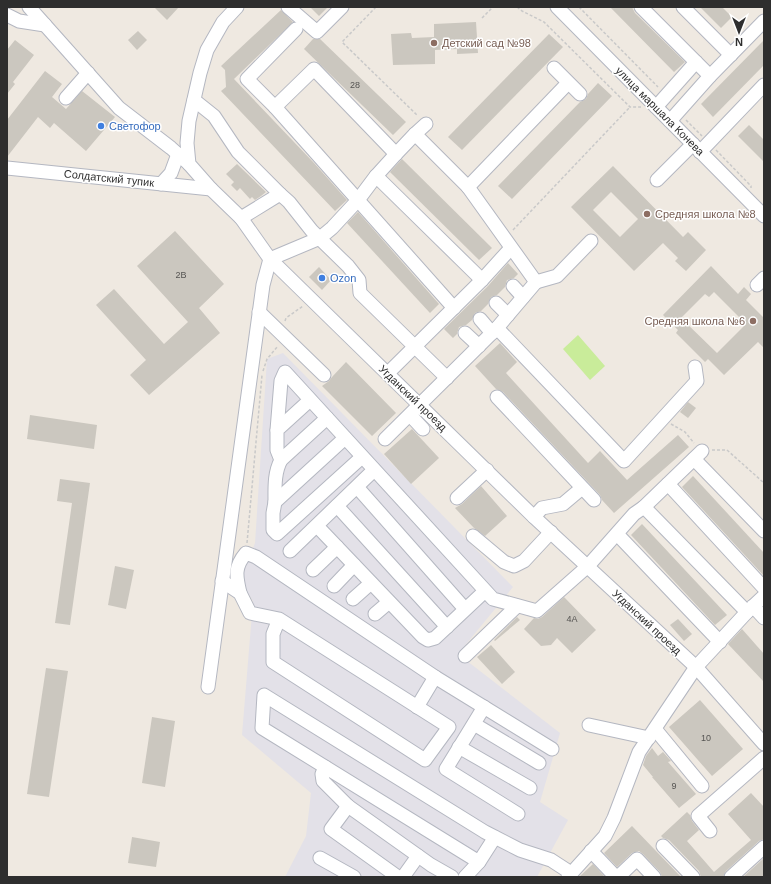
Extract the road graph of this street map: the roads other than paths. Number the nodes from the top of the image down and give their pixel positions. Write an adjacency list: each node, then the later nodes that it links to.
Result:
1 (29, 7): 10 (street, Угданский проезд)
2 (237, 7): 21 (street)
3 (288, 7): 4 (street)
4 (342, 7)
5 (557, 7): 22 (street, улица маршала Конева)
6 (641, 7): 13 (street)
7 (683, 7): 12 (street)
8 (7, 15): 10 (street)
9 (764, 21): 12 (street)
10 (45, 25): 15 (street, Угданский проезд)
11 (296, 29): 23 (street)
12 (731, 55): 16 (street)
13 (696, 62): 16 (street); 22 (street)
14 (554, 68): 17 (street)
15 (88, 73): 20 (street); 28 (street, Угданский проезд)
16 (710, 76): 24 (street)
17 (568, 83): 19 (street); 35 (street)
18 (763, 88): 27 (street)
19 (580, 94)
20 (66, 98)
21 (194, 100): 30 (street); 37 (street)
22 (653, 104): 24 (street, улица маршала Конева)
23 (275, 107): 29 (street); 38 (street)
24 (670, 121): 27 (street, улица маршала Конева)
25 (426, 124): 26 (street)
26 (415, 134): 29 (street); 35 (street)
27 (696, 148): 33 (street); 39 (street, улица маршала Конева)
28 (178, 154): 30 (street, Угданский проезд); 34 (street)
29 (396, 154): 32 (street)
30 (189, 164): 36 (street, Угданский проезд)
31 (7, 168): 34 (street, Солдатский тупик)
32 (376, 176): 38 (street); 45 (street)
33 (657, 180)
34 (161, 184): 36 (street, Солдатский тупик)
35 (468, 187): 43 (street)
36 (211, 189): 40 (street, Угданский проезд)
37 (280, 194): 40 (street); 41 (street)
38 (358, 200): 41 (street); 50 (street)
39 (764, 216)
40 (241, 218): 44 (street, Угданский проезд)
41 (320, 238): 44 (street); 56 (street)
42 (591, 241): 46 (street)
43 (508, 244): 45 (street); 46 (street)
44 (270, 259): 51 (street); 59 (street, Угданский проезд)
45 (482, 280): 50 (street)
46 (536, 282): 48 (street)
47 (513, 286): 48 (street)
48 (523, 297): 52 (street)
49 (496, 303): 52 (street)
50 (454, 308): 56 (street)
51 (259, 312): 60 (street); 94 (street)
52 (508, 315): 54 (street)
53 (480, 319): 54 (street)
54 (494, 330): 57 (street); 58 (street)
55 (465, 333): 57 (street)
56 (415, 346): 59 (street); 61 (street)
57 (479, 346): 61 (street)
58 (695, 367)
59 (388, 373): 64 (street, Угданский проезд)
60 (324, 375)
61 (447, 378): 64 (street)
62 (497, 398): 77 (street)
63 (310, 400): 66 (street); 68 (street); 68 (street)
64 (421, 405): 65 (street); 74 (street, Угданский проезд)
65 (410, 415): 67 (street); 70 (street)
66 (327, 418): 69 (street); 72 (street)
67 (423, 429)
68 (277, 430): 72 (street)
69 (345, 438): 71 (street); 80 (street)
70 (385, 439)
71 (362, 457): 73 (street); 80 (street)
72 (281, 460): 80 (street)
73 (374, 470): 76 (street); 98 (street)
74 (487, 470): 78 (street); 83 (street, Угданский проезд)
75 (668, 484): 82 (street); 85 (street); 97 (street)
76 (356, 487): 81 (street); 104 (street)
77 (582, 488): 79 (street); 83 (street)
78 (457, 498)
79 (594, 500)
80 (276, 502)
81 (337, 506): 84 (street); 109 (street)
82 (644, 507): 87 (street); 105 (street)
83 (534, 517): 86 (street, Угданский проезд)
84 (317, 526): 89 (street); 90 (street)
85 (764, 531)
86 (551, 532): 88 (street); 92 (street, Угданский проезд)
87 (617, 534): 92 (street); 110 (street)
88 (473, 536)
89 (337, 547): 91 (street); 93 (street)
90 (290, 551)
91 (354, 565): 95 (street); 96 (street)
92 (588, 566): 103 (street); 112 (street, Угданский проезд)
93 (313, 570)
94 (222, 581): 99 (street); 114 (street)
95 (371, 583): 101 (street); 102 (street)
96 (334, 586)
97 (764, 588)
98 (486, 591): 103 (street); 104 (street)
99 (240, 593): 107 (street); 113 (street)
100 (764, 596): 105 (street)
101 (353, 599)
102 (390, 602): 106 (street); 109 (street)
103 (517, 606): 111 (street)
104 (466, 609): 109 (street)
105 (750, 609): 108 (street); 110 (street)
106 (375, 614)
107 (279, 618): 115 (street); 115 (street)
108 (764, 618)
109 (447, 627)
110 (720, 642): 112 (street)
111 (465, 656)
112 (696, 667): 119 (street); 120 (street, Угданский проезд)
113 (435, 677): 115 (street); 116 (street)
114 (208, 687)
115 (416, 707)
116 (484, 707): 117 (street); 122 (street)
117 (474, 724): 121 (street); 124 (street)
118 (589, 725): 119 (street)
119 (652, 734): 126 (street); 134 (street)
120 (764, 744)
121 (459, 747): 127 (street); 129 (street)
122 (552, 749)
123 (764, 758): 130 (street)
124 (539, 763)
125 (325, 767): 128 (street); 131 (street); 137 (street)
126 (702, 786)
127 (530, 788)
128 (348, 806): 135 (street); 141 (street)
129 (518, 814)
130 (710, 831)
131 (495, 837): 137 (street); 139 (street)
132 (663, 846): 147 (street)
133 (764, 847): 148 (street)
134 (591, 851): 139 (street); 145 (street)
135 (418, 856): 138 (street); 142 (street)
136 (320, 858): 140 (street)
137 (479, 862): 144 (street)
138 (437, 874): 143 (street)
139 (570, 875)
140 (354, 877)
141 (398, 877)
142 (403, 877)
143 (452, 877)
144 (465, 877)
145 (619, 877): 146 (street)
146 (654, 877)
147 (693, 877)
148 (731, 877)

